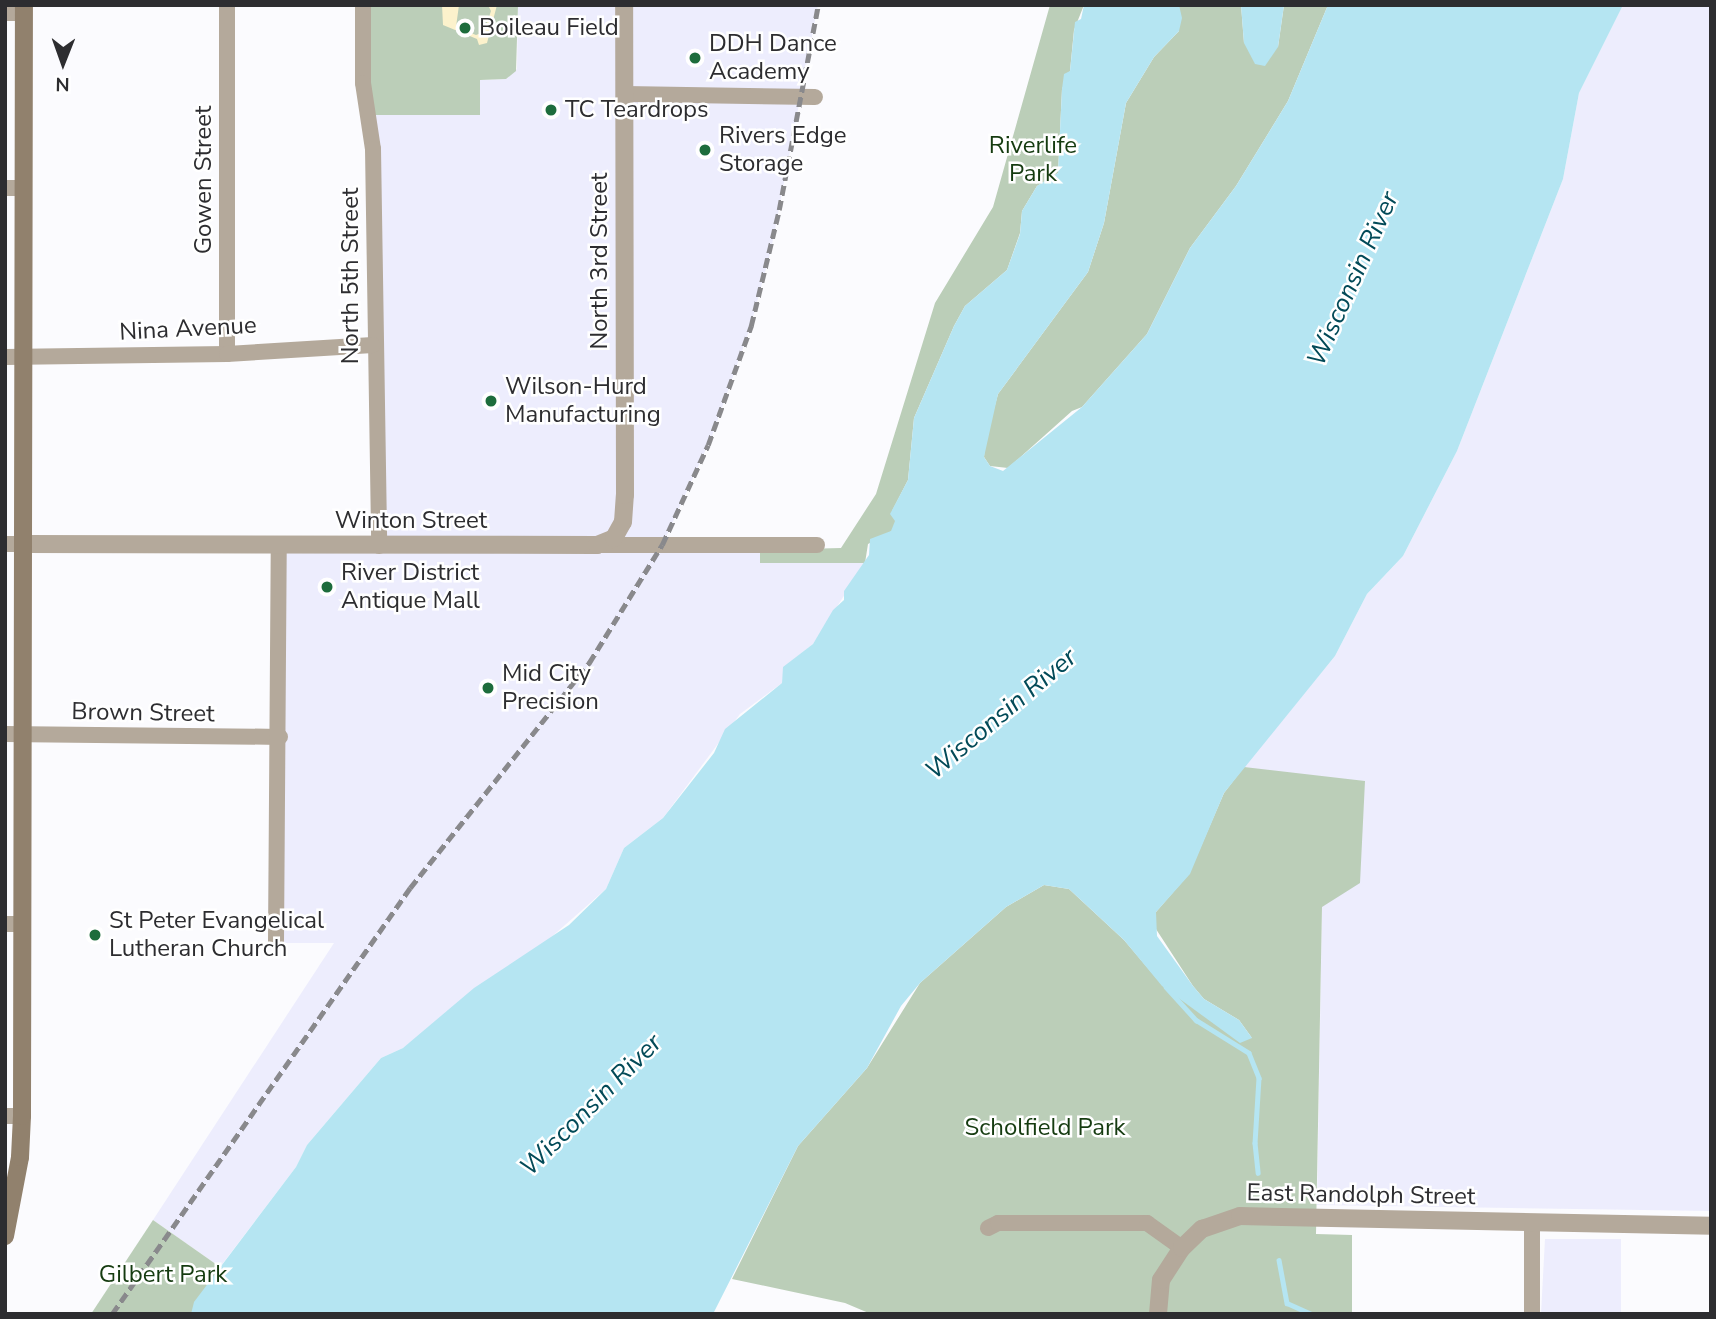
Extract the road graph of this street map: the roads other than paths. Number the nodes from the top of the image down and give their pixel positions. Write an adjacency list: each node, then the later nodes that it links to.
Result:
1 (227, 5): 10 (street, Gowen Street)
2 (363, 5): 9 (street, North 5th Street)
3 (624, 5): 6 (street, North 3rd Street)
4 (24, 9): 5 (street); 8 (main road)
5 (5, 13)
6 (625, 94): 7 (street); 13 (street, North 3rd Street)
7 (815, 97)
8 (14, 188): 11 (main road)
9 (373, 345): 10 (street, Nina Avenue); 16 (street, North 5th Street)
10 (227, 354): 11 (street, Nina Avenue)
11 (14, 357): 12 (main road)
12 (14, 544): 15 (street, Winton Street); 17 (main road)
13 (597, 545): 14 (street, Winton Street); 16 (street, Winton Street)
14 (817, 545)
15 (279, 546): 16 (street, Winton Street); 18 (street)
16 (379, 546)
17 (14, 734): 18 (street, Brown Street); 19 (main road)
18 (280, 737): 20 (street)
19 (14, 924): 21 (main road)
20 (276, 941)
21 (13, 1116): 25 (main road)
22 (1532, 1223): 23 (street, East Randolph Street); 26 (street, East Randolph Street); 28 (street)
23 (1711, 1226)
24 (988, 1228): 26 (street)
25 (5, 1236)
26 (1182, 1248): 27 (street, East Randolph Street)
27 (1158, 1314)
28 (1532, 1314)

